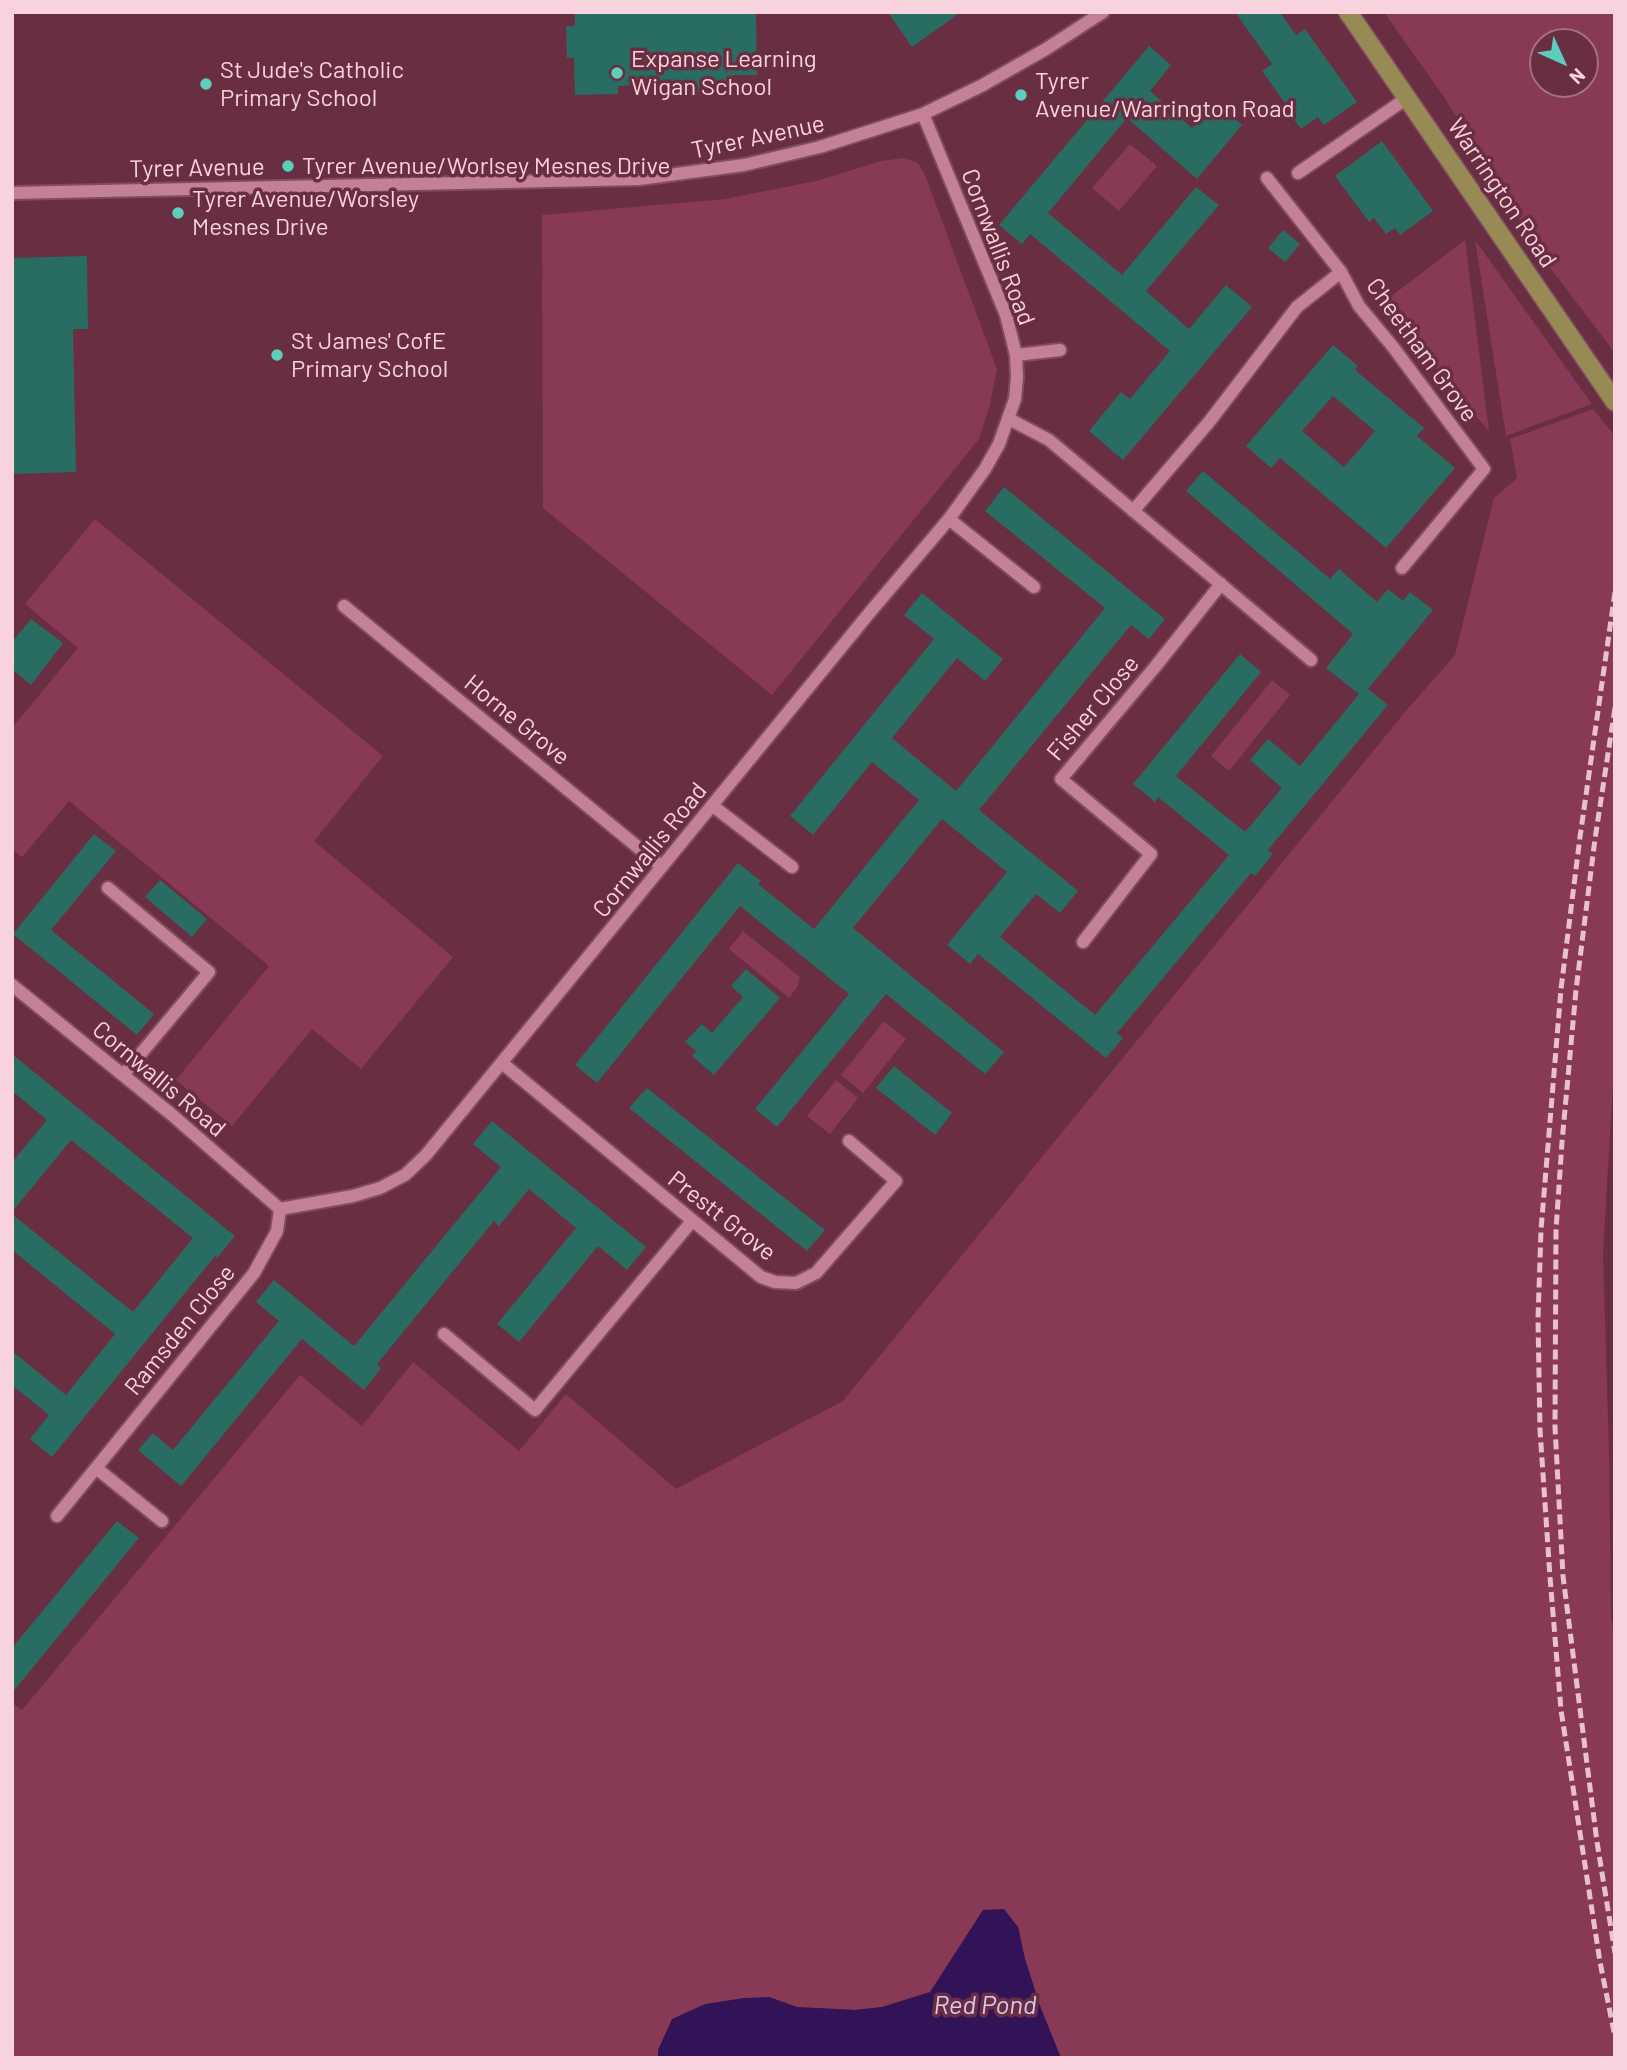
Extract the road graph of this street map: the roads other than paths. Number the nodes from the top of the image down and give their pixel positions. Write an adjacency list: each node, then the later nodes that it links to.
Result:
1 (1103, 12): 4 (street, Tyrer Avenue)
2 (1348, 12): 3 (main road, Warrington Road)
3 (1407, 97): 5 (street); 11 (main road, Warrington Road)
4 (923, 114): 7 (street, Tyrer Avenue); 10 (street, Cornwallis Road)
5 (1298, 173)
6 (1267, 178): 8 (street)
7 (12, 193)
8 (1341, 271): 13 (street, Cheetham Grove); 15 (street, Cheetham Grove)
9 (1060, 350): 10 (street)
10 (1016, 355): 12 (street, Cornwallis Road)
11 (1615, 402)
12 (1009, 419): 13 (street); 14 (street, Cornwallis Road)
13 (1133, 511): 16 (street)
14 (948, 519): 17 (street); 20 (street, Cornwallis Road)
15 (1402, 568)
16 (1221, 584): 19 (street); 24 (street, Fisher Close)
17 (1034, 587)
18 (344, 606): 21 (street, Horne Grove)
19 (1311, 660)
20 (713, 806): 21 (street, Cornwallis Road); 22 (street)
21 (662, 867): 26 (street, Cornwallis Road)
22 (792, 867)
23 (108, 888): 27 (street)
24 (1083, 942)
25 (12, 985): 27 (street, Cornwallis Road)
26 (502, 1063): 29 (street, Cornwallis Road); 30 (street, Prestt Grove)
27 (123, 1075): 29 (street, Cornwallis Road)
28 (849, 1141): 30 (street, Prestt Grove)
29 (280, 1209): 32 (street, Ramsden Close)
30 (692, 1221): 31 (street)
31 (444, 1334)
32 (96, 1468): 33 (street, Ramsden Close); 34 (street)
33 (57, 1516)
34 (162, 1521)

